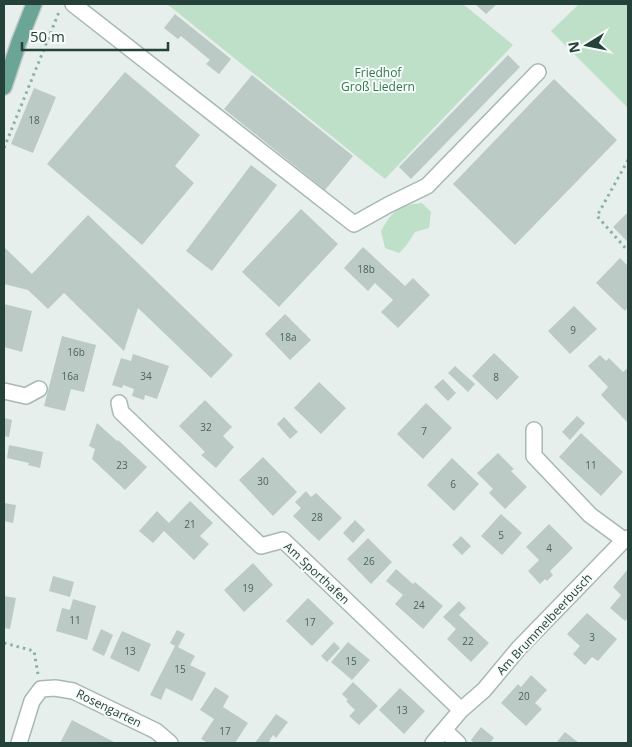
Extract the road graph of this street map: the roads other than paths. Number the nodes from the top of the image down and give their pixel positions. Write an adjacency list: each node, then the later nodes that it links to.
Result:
1 (34, 4): 4 (main road)
2 (73, 4): 3 (street)
3 (538, 72)
4 (4, 87)
5 (39, 389): 6 (street)
6 (4, 391)
7 (119, 403): 10 (street, Am Sporthafen)
8 (534, 430): 9 (street)
9 (626, 539): 10 (street, Am Brummelbeerbusch)
10 (461, 710): 11 (street)
11 (444, 730): 14 (street); 15 (street)
12 (19, 743): 13 (street, Rosengarten)
13 (170, 743)
14 (433, 743)
15 (458, 743)

